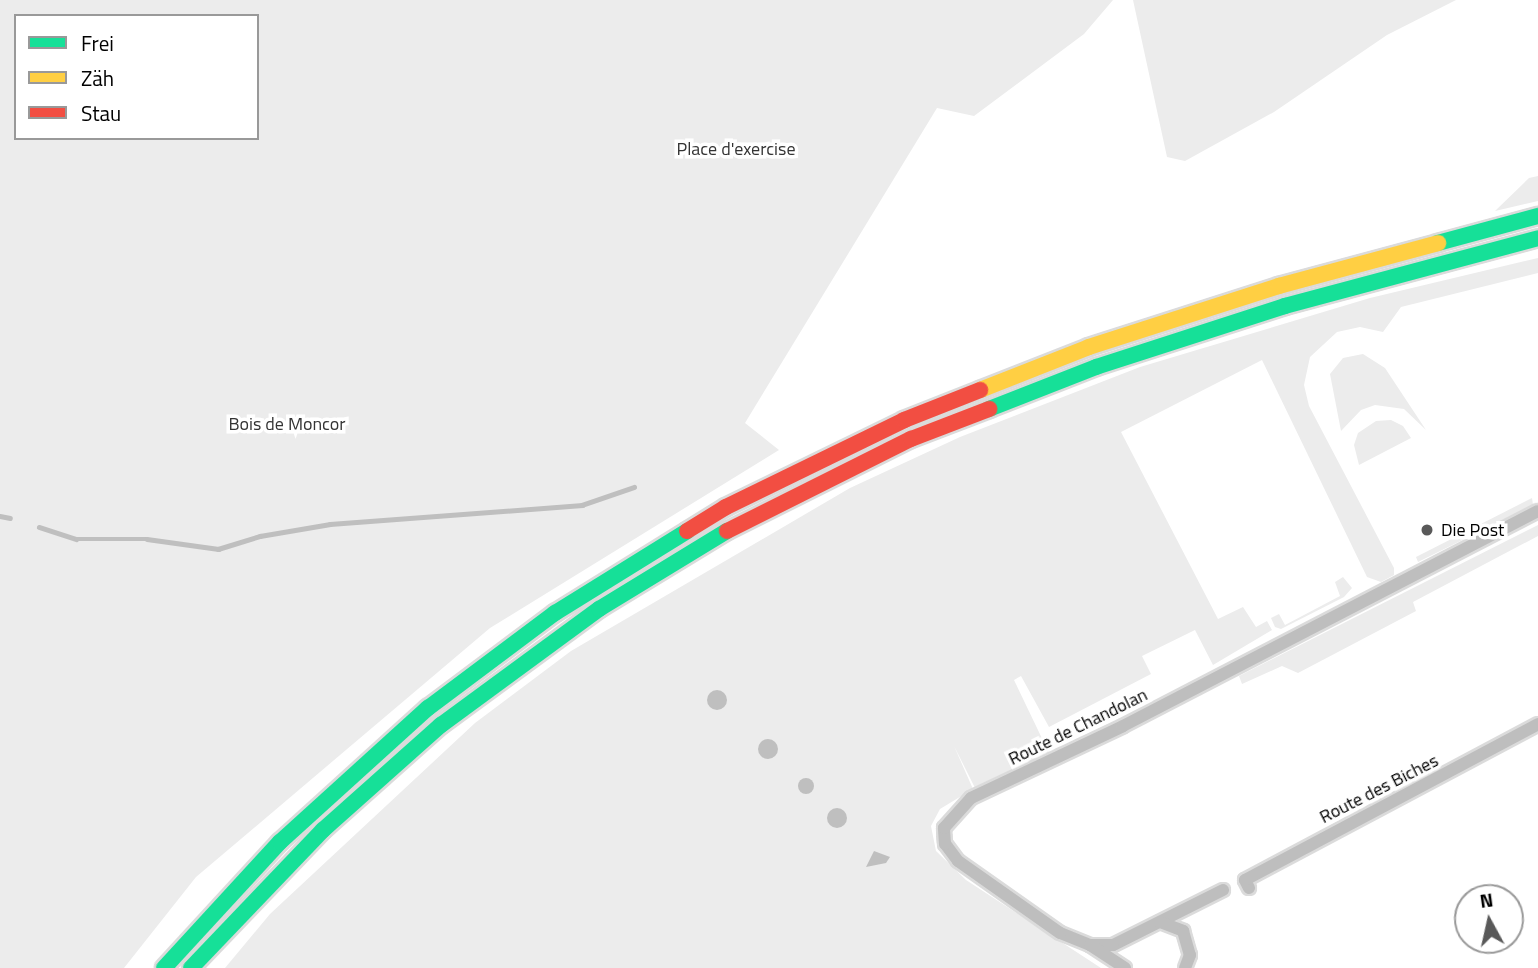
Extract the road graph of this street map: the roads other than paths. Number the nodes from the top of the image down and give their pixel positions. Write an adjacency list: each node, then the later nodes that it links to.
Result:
1 (1538, 216): 9 (highway)
2 (1538, 238): 10 (highway)
3 (1538, 511): 8 (street, Route de Chandolan)
4 (1538, 724): 5 (street, Route des Biches)
5 (1250, 888)
6 (1223, 890): 7 (street)
7 (1160, 922): 8 (street); 12 (street)
8 (1090, 945): 11 (street, Route de Chandolan)
9 (163, 968)
10 (191, 968)
11 (1125, 968)
12 (1185, 968)

